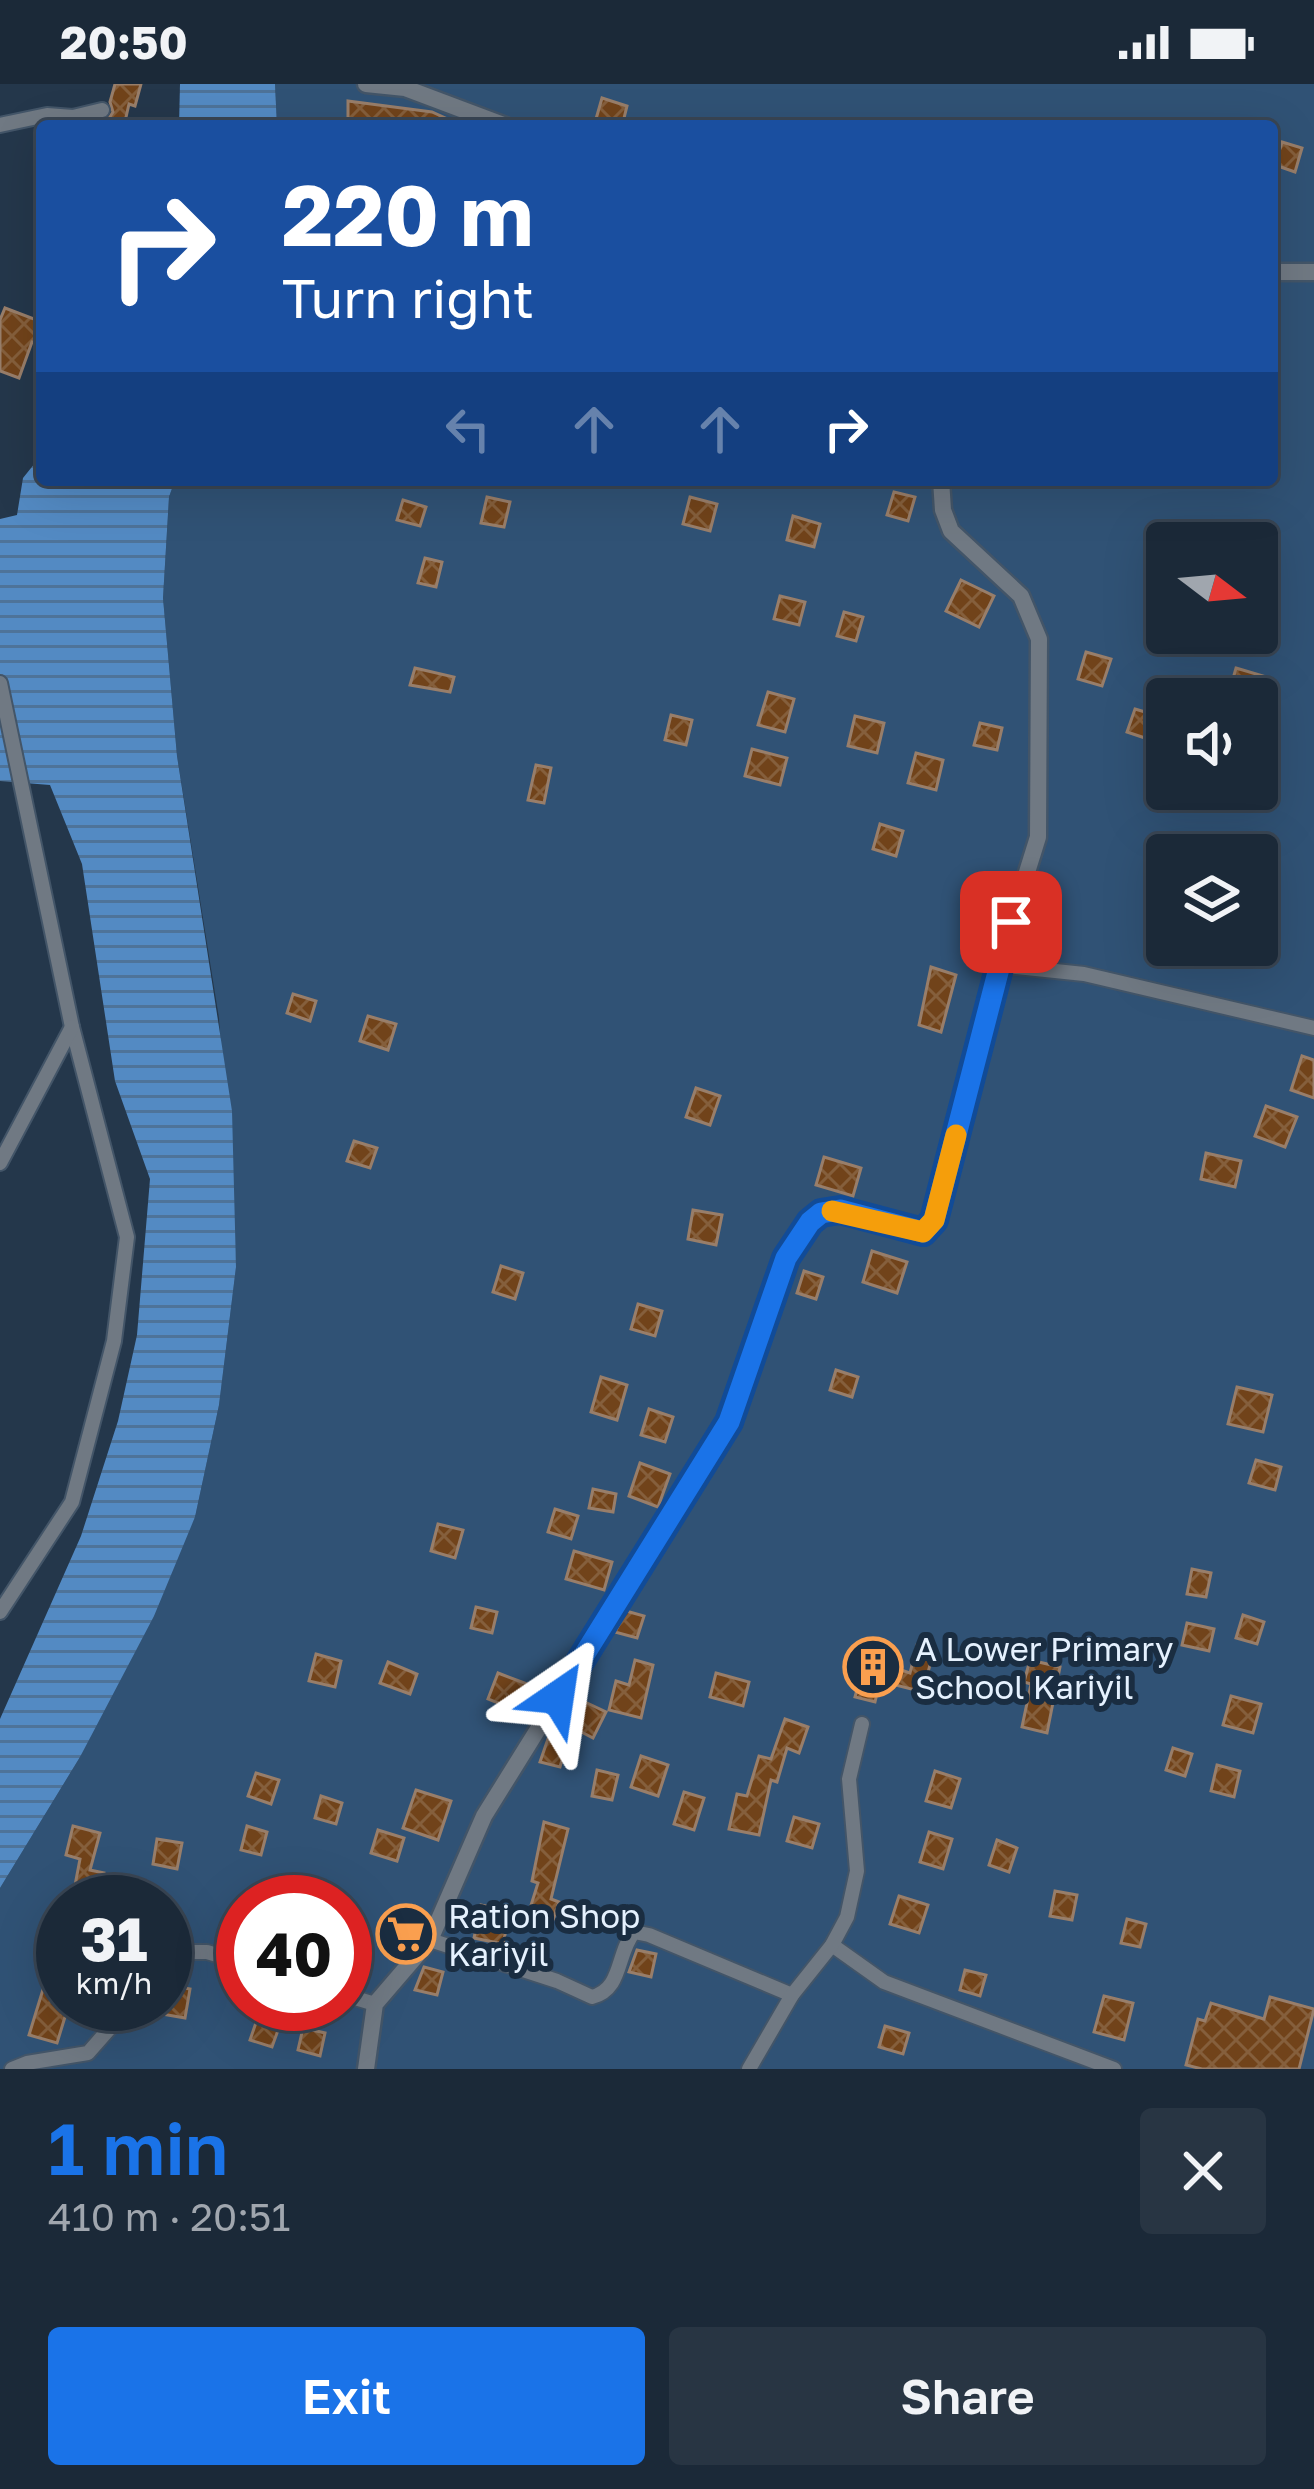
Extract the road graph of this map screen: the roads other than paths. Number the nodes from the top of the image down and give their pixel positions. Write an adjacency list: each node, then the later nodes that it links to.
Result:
1 (366, 84): 3 (street)
2 (102, 110): 4 (street)
3 (491, 120)
4 (0, 125)
5 (1278, 272): 6 (street)
6 (1314, 272)
7 (941, 486): 9 (street)
8 (0, 683): 10 (street)
9 (998, 965): 11 (street); 15 (street)
10 (72, 1027): 12 (street); 13 (street)
11 (1314, 1028)
12 (0, 1163)
13 (0, 1612)
14 (862, 1724): 16 (street)
15 (430, 1940): 17 (street); 19 (street)
16 (832, 1945): 17 (street); 24 (street)
17 (792, 1995): 23 (street)
18 (372, 2003): 19 (street)
19 (375, 2004): 22 (street)
20 (107, 2031): 21 (street)
21 (12, 2069)
22 (366, 2069)
23 (749, 2069)
24 (1114, 2069)

